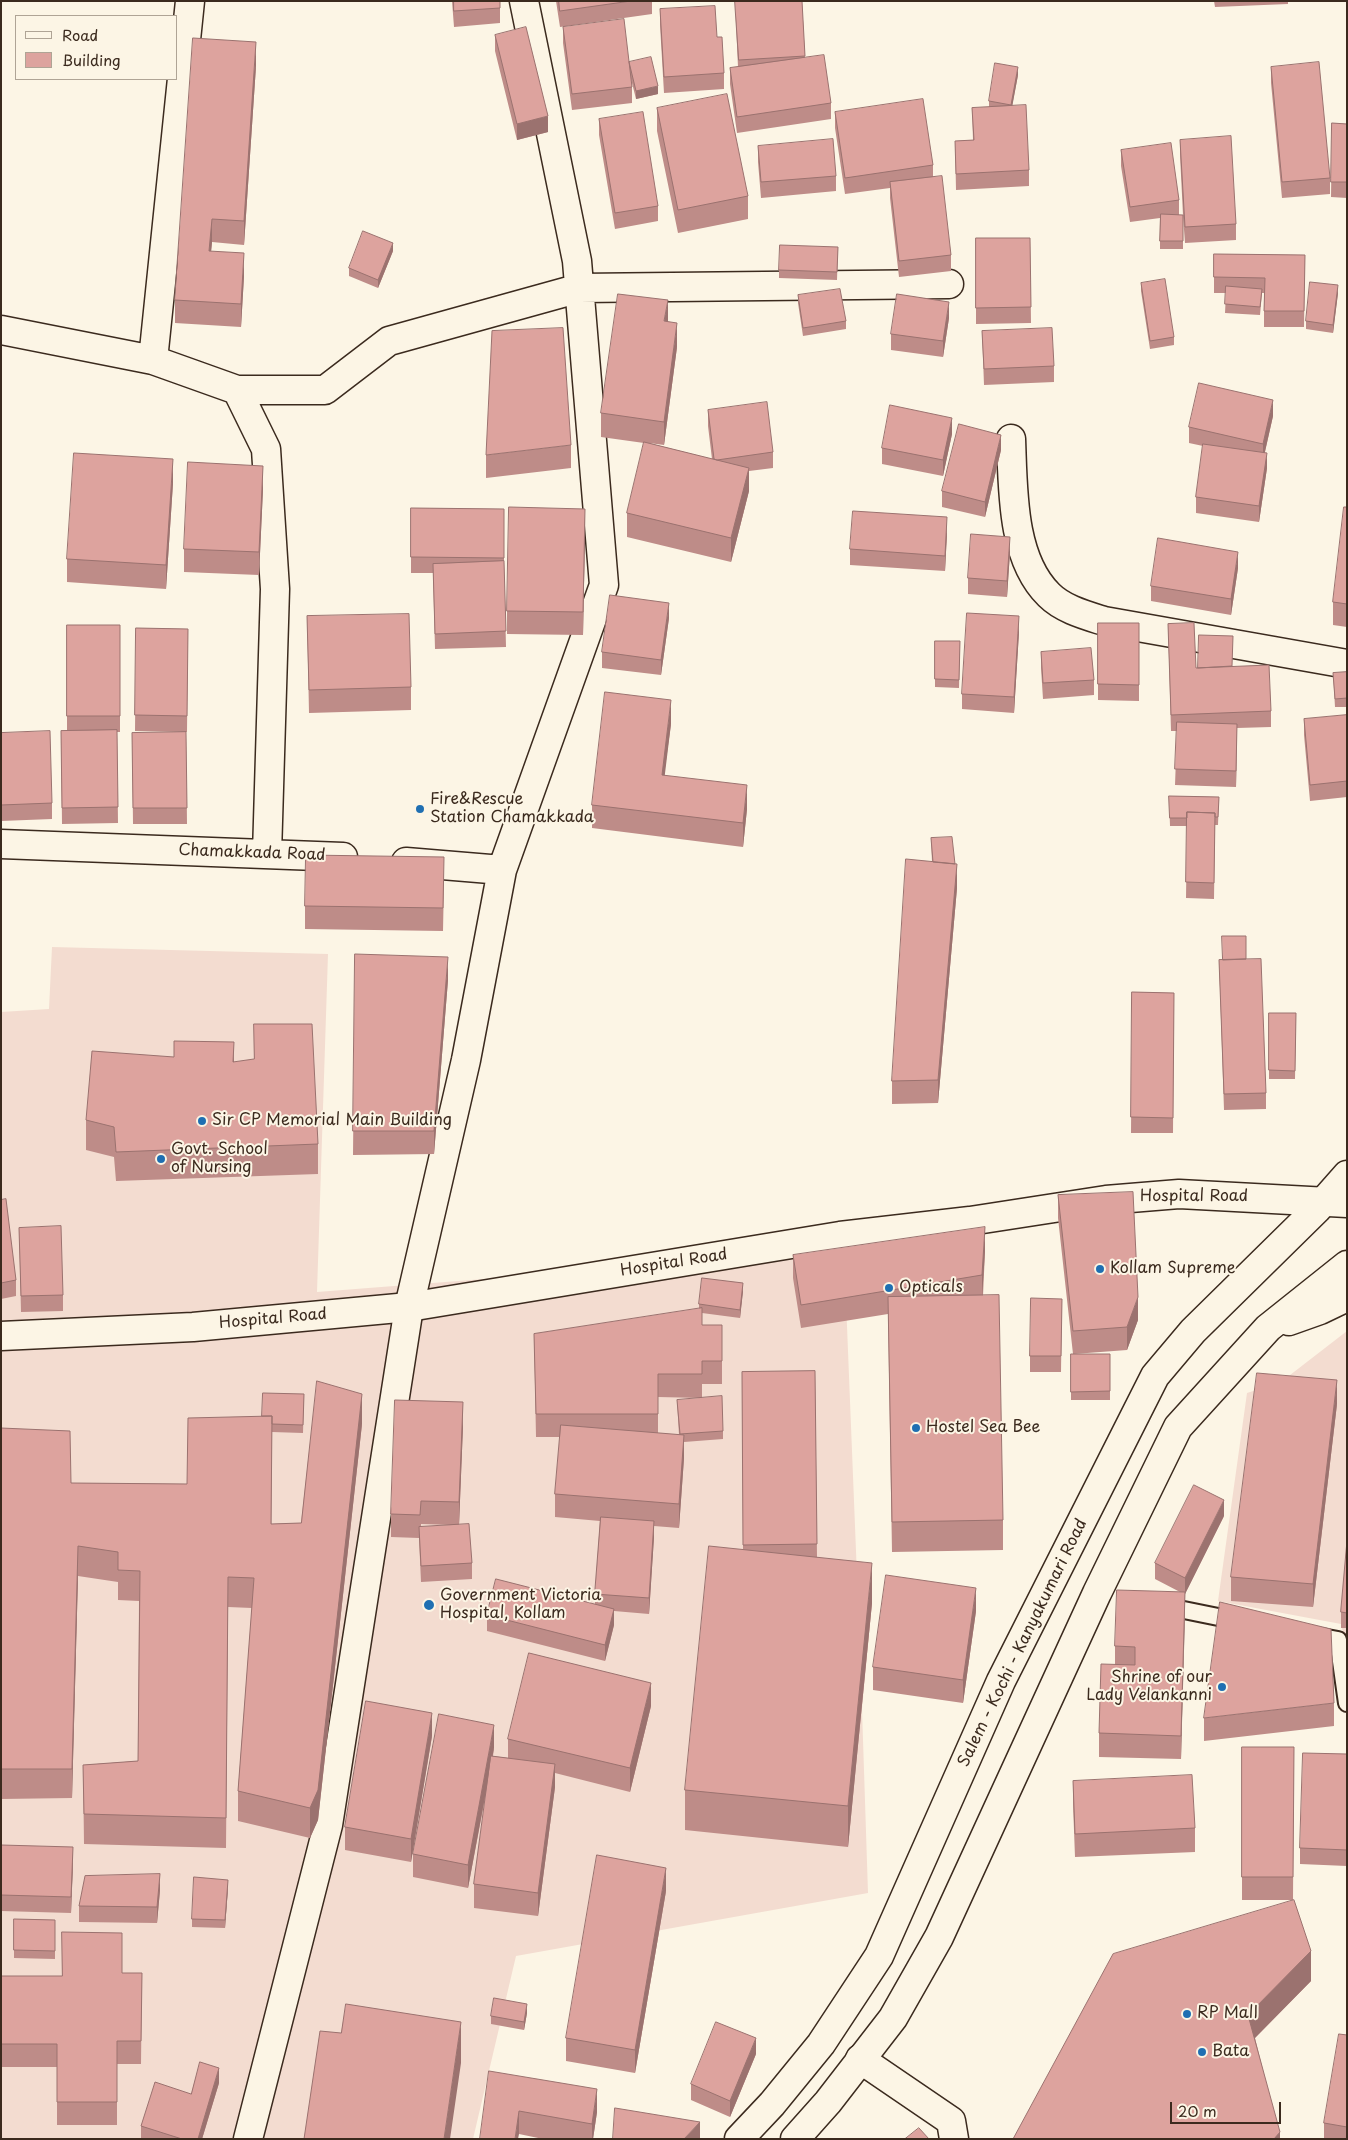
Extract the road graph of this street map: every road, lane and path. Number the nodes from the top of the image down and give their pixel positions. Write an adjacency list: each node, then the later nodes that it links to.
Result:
1 (190, 1): 6 (street)
2 (524, 1): 4 (street)
3 (949, 284): 4 (street)
4 (580, 288): 7 (street); 12 (street)
5 (1, 330): 6 (street)
6 (153, 360): 7 (street)
7 (237, 390): 11 (street)
8 (1010, 439): 9 (street)
9 (1347, 664)
10 (1, 844): 11 (street, Chamakkada Road)
11 (267, 854): 12 (street, Chamakkada Road)
12 (502, 870): 17 (street)
13 (1347, 1175): 14 (street, Salem - Kochi - Kanyakumari Road)
14 (1336, 1202): 17 (street, Hospital Road); 26 (street, Salem - Kochi - Kanyakumari Road)
15 (1347, 1265): 18 (street)
16 (1347, 1297): 18 (street)
17 (409, 1306): 19 (street, Hospital Road); 25 (street)
18 (1268, 1328): 24 (street)
19 (1, 1336)
20 (1145, 1602): 21 (lane)
21 (1251, 1623)
22 (1299, 1633): 23 (lane)
23 (1347, 1703)
24 (860, 2059): 27 (street); 28 (street)
25 (248, 2139)
26 (739, 2139)
27 (795, 2139)
28 (954, 2139)

